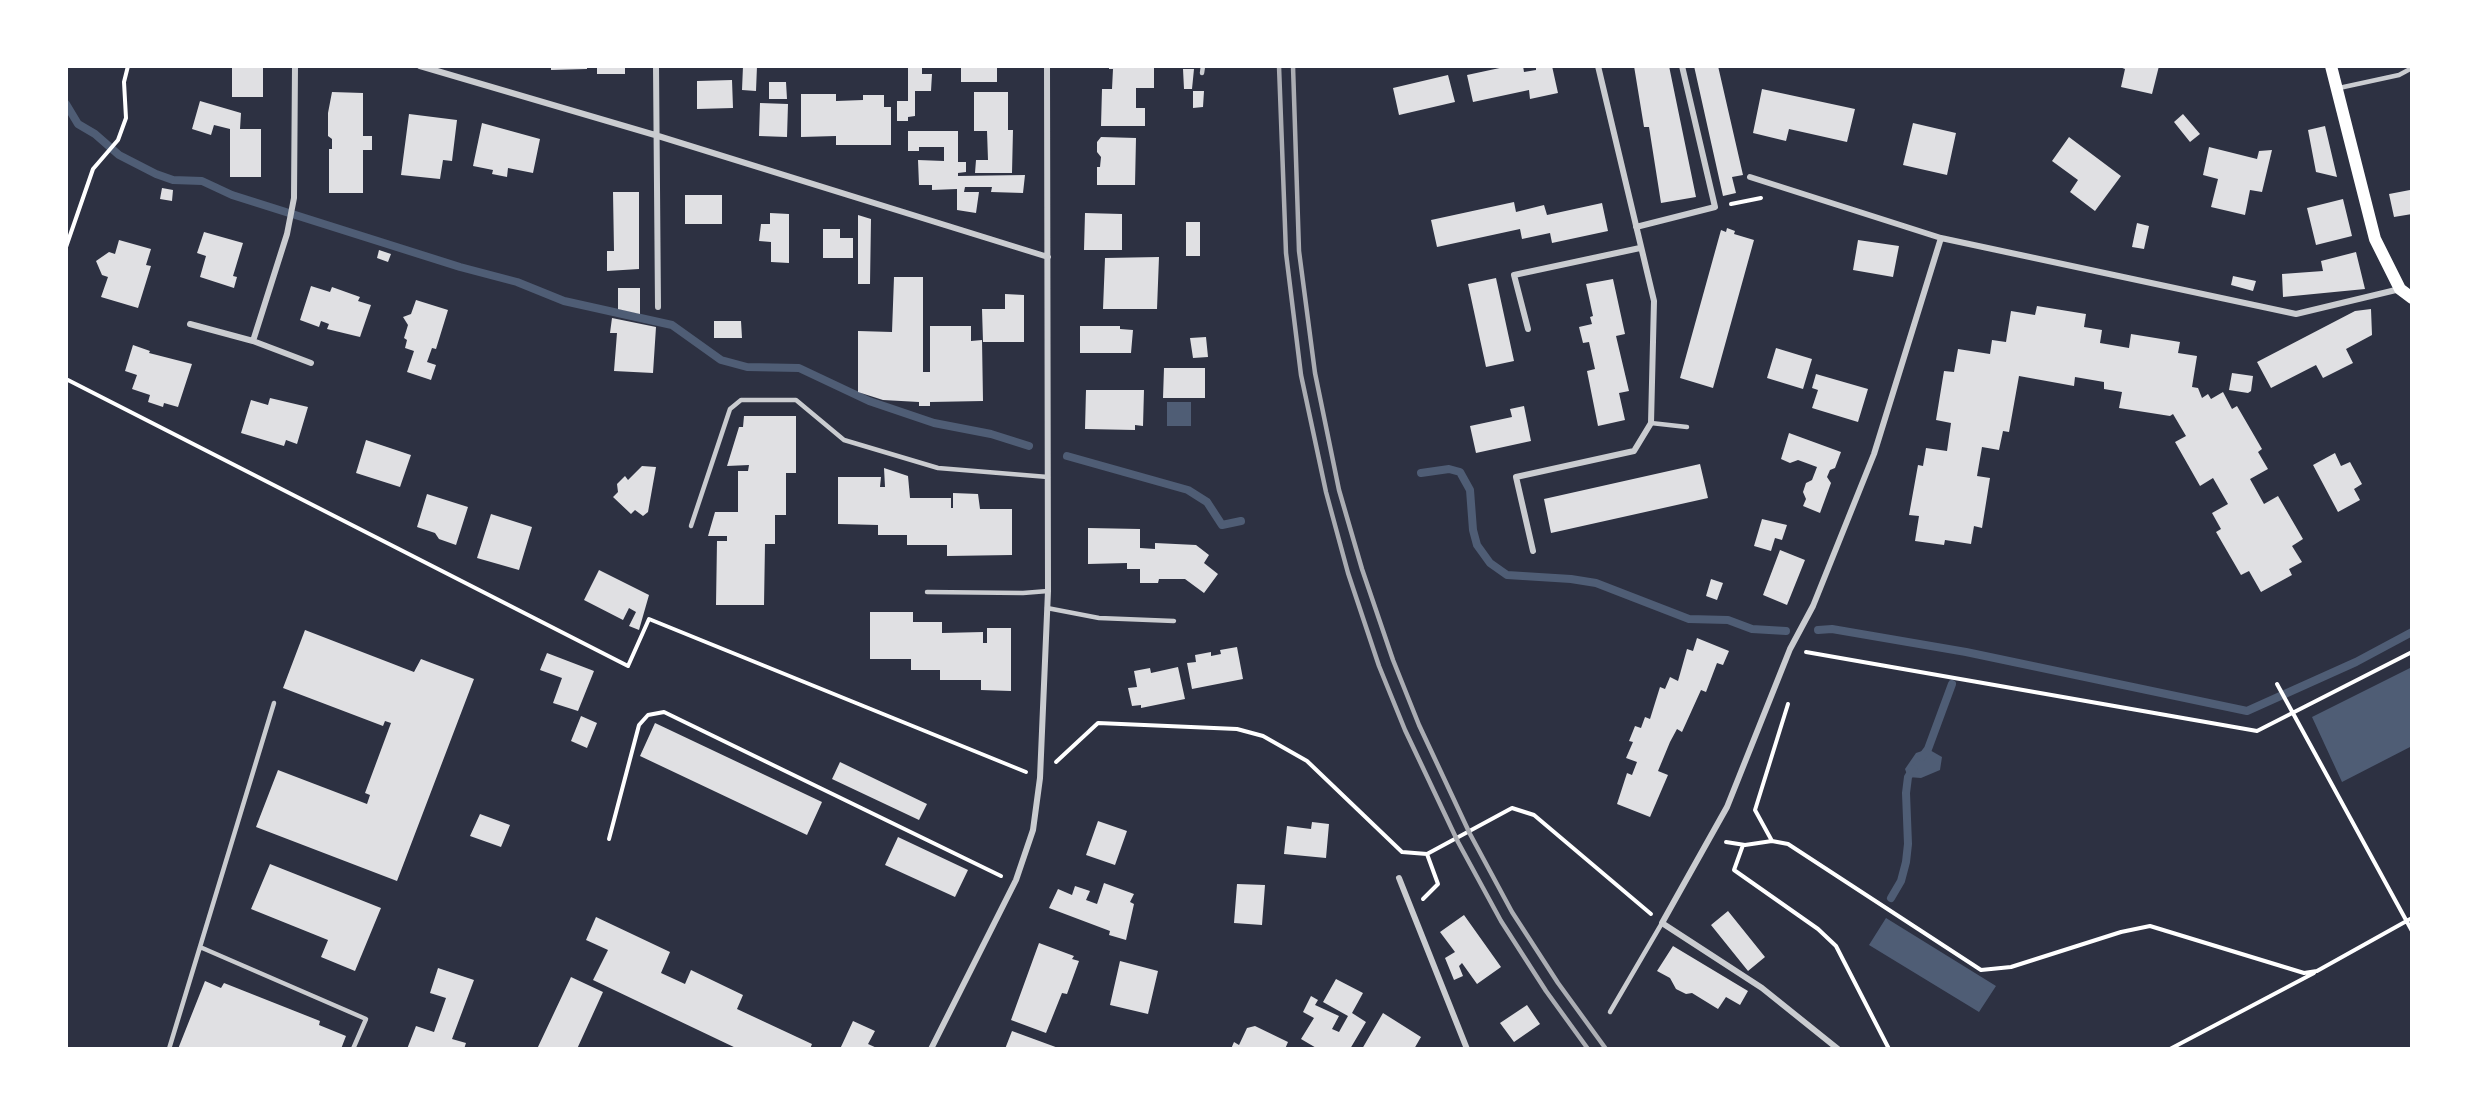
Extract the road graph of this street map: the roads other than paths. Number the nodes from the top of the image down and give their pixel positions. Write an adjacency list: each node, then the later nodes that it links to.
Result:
1 (296, 66): 23 (street)
2 (420, 66): 12 (street)
3 (656, 66): 12 (street)
4 (1047, 66): 17 (street)
5 (1203, 66): 10 (lane)
6 (1598, 66): 14 (street)
7 (1682, 66): 14 (street)
8 (2331, 66): 11 (main road)
9 (2412, 68): 11 (lane)
10 (1202, 73)
11 (2337, 88): 18 (main road)
12 (655, 135): 17 (street); 20 (street)
13 (1750, 177): 15 (street)
14 (1636, 227): 16 (street)
15 (1941, 238): 18 (street); 36 (street)
16 (1640, 248): 22 (street); 25 (street)
17 (1048, 257): 27 (street)
18 (2400, 289): 19 (main road)
19 (2412, 298)
20 (658, 307)
21 (190, 324): 23 (street)
22 (1528, 329)
23 (253, 342): 24 (street)
24 (311, 363)
25 (1651, 423): 26 (lane); 29 (street)
26 (1687, 427)
27 (1048, 477): 28 (lane); 30 (street)
28 (692, 526)
29 (1533, 551)
30 (1048, 591): 31 (lane); 32 (street)
31 (927, 592)
32 (1047, 608): 33 (lane); 41 (street)
33 (1174, 621)
34 (274, 703): 37 (lane)
35 (1399, 878): 42 (street)
36 (1662, 924): 38 (lane); 43 (street)
37 (200, 947): 39 (lane); 40 (lane)
38 (1610, 1012)
39 (169, 1049)
40 (353, 1049)
41 (931, 1049)
42 (1467, 1049)
43 (1838, 1049)

